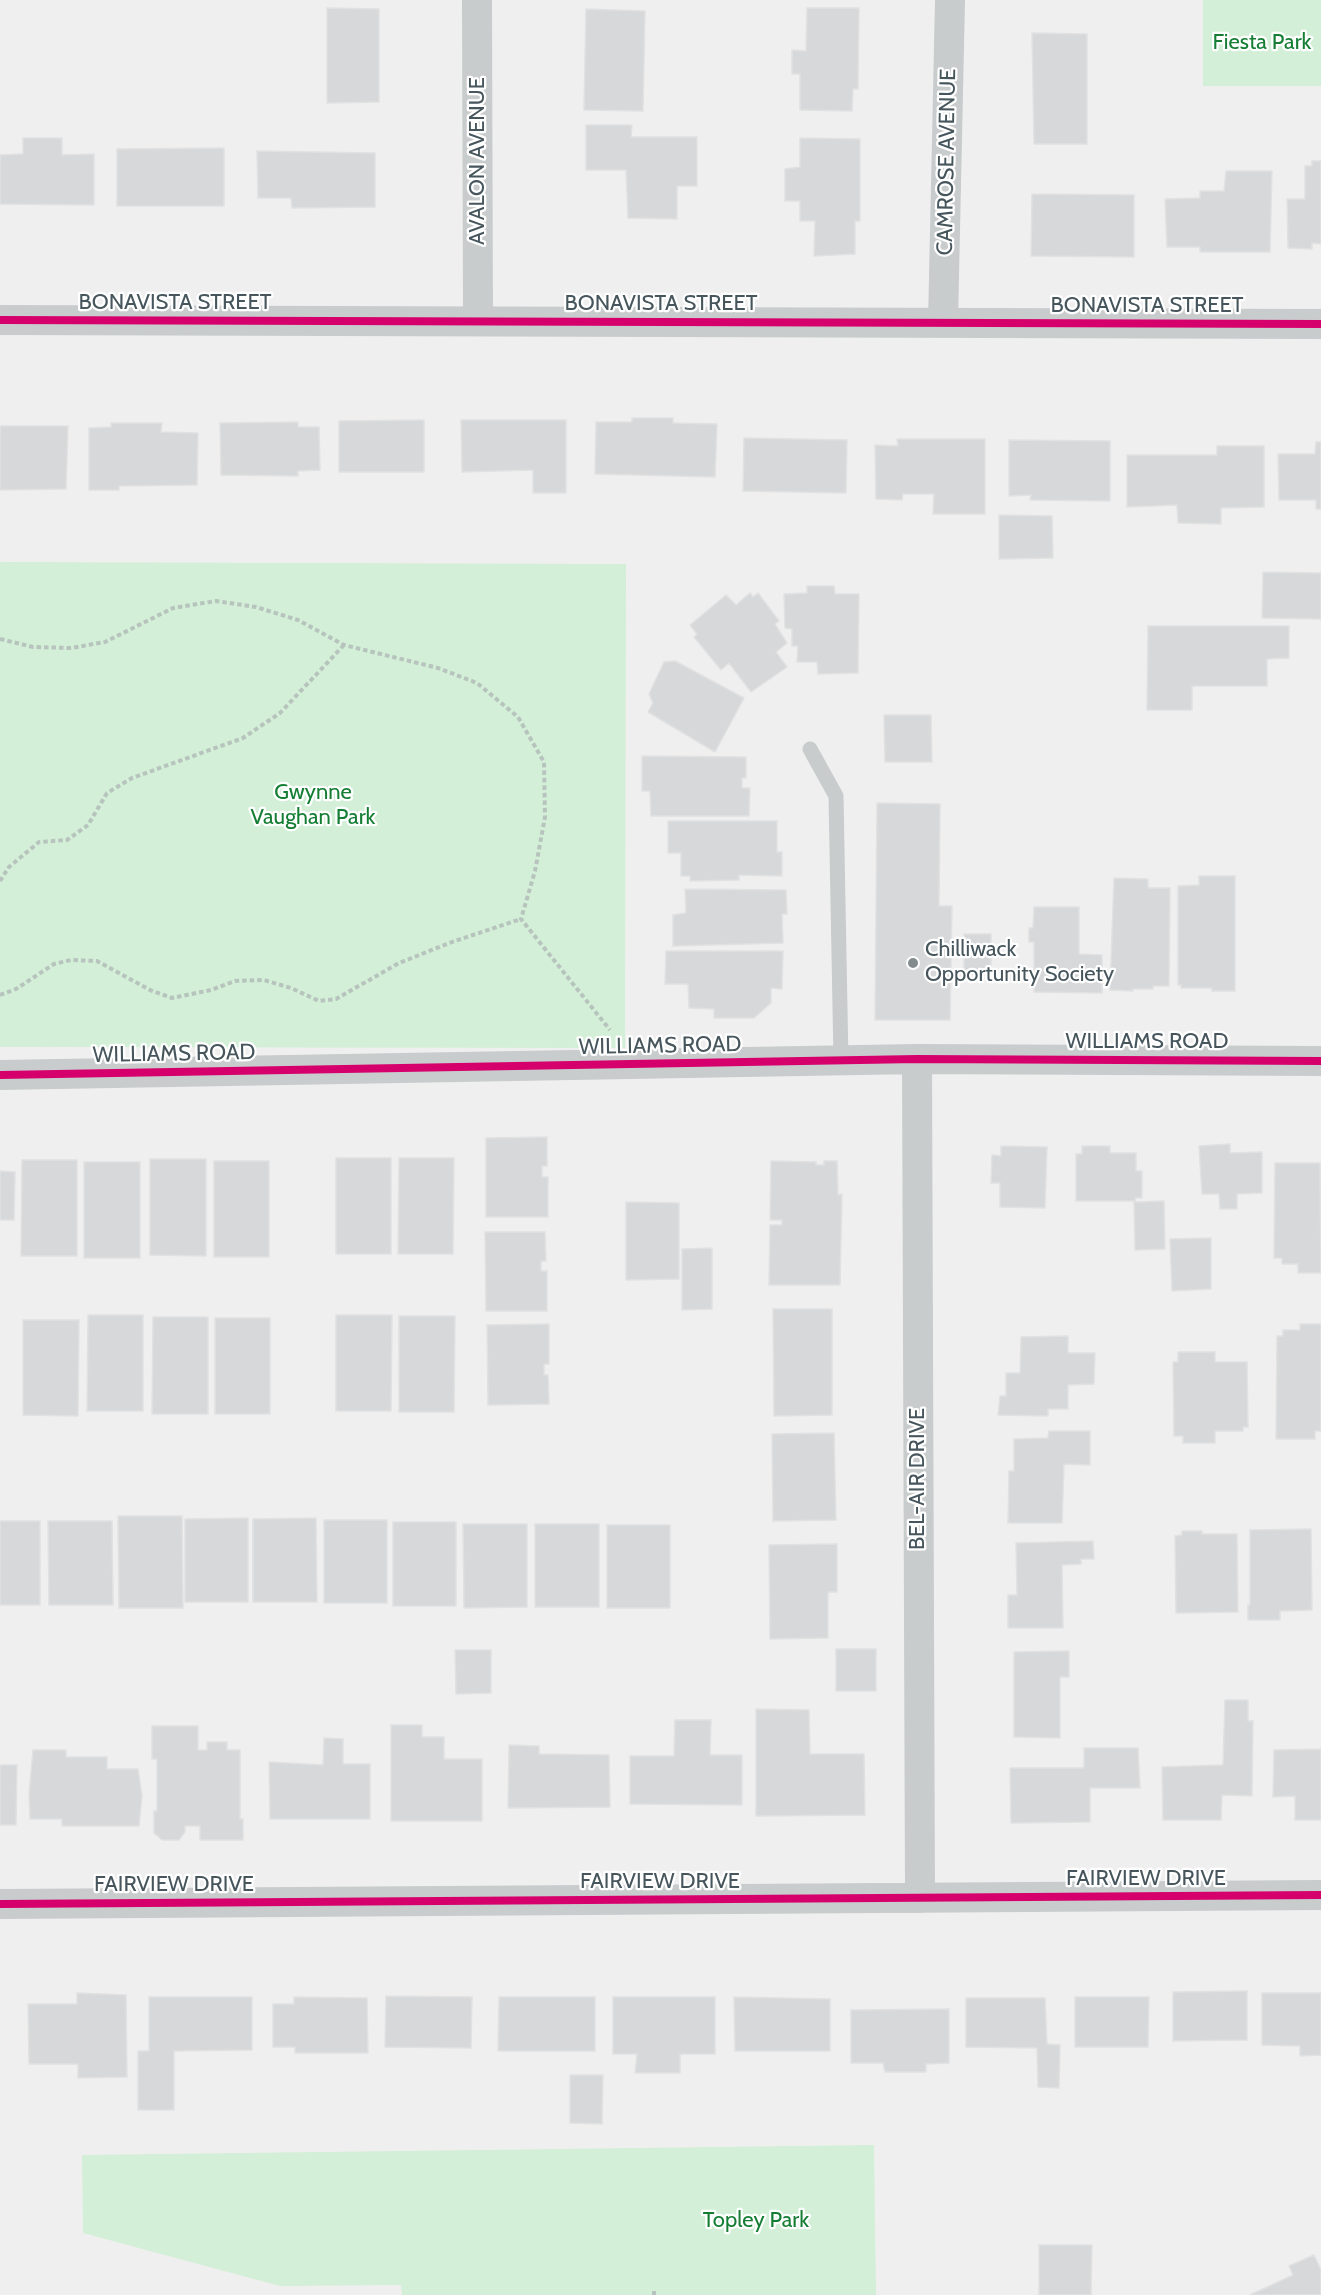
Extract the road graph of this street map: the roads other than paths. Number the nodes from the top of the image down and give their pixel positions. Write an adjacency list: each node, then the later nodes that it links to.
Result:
1 (477, 0): 4 (street, AVALON AVENUE)
2 (950, 0): 5 (street, CAMROSE AVENUE)
3 (0, 320): 4 (street, BONAVISTA STREET)
4 (478, 321): 5 (street, BONAVISTA STREET)
5 (943, 323): 6 (street, BONAVISTA STREET)
6 (1321, 324)
7 (810, 749): 9 (lane)
8 (917, 1059): 9 (street, WILLIAMS ROAD); 10 (street, WILLIAMS ROAD); 13 (street, BEL-AIR DRIVE)
9 (841, 1060): 11 (street, WILLIAMS ROAD)
10 (1321, 1061)
11 (0, 1075)
12 (1321, 1895): 13 (street, FAIRVIEW DRIVE)
13 (920, 1899): 14 (street, FAIRVIEW DRIVE)
14 (0, 1904)

